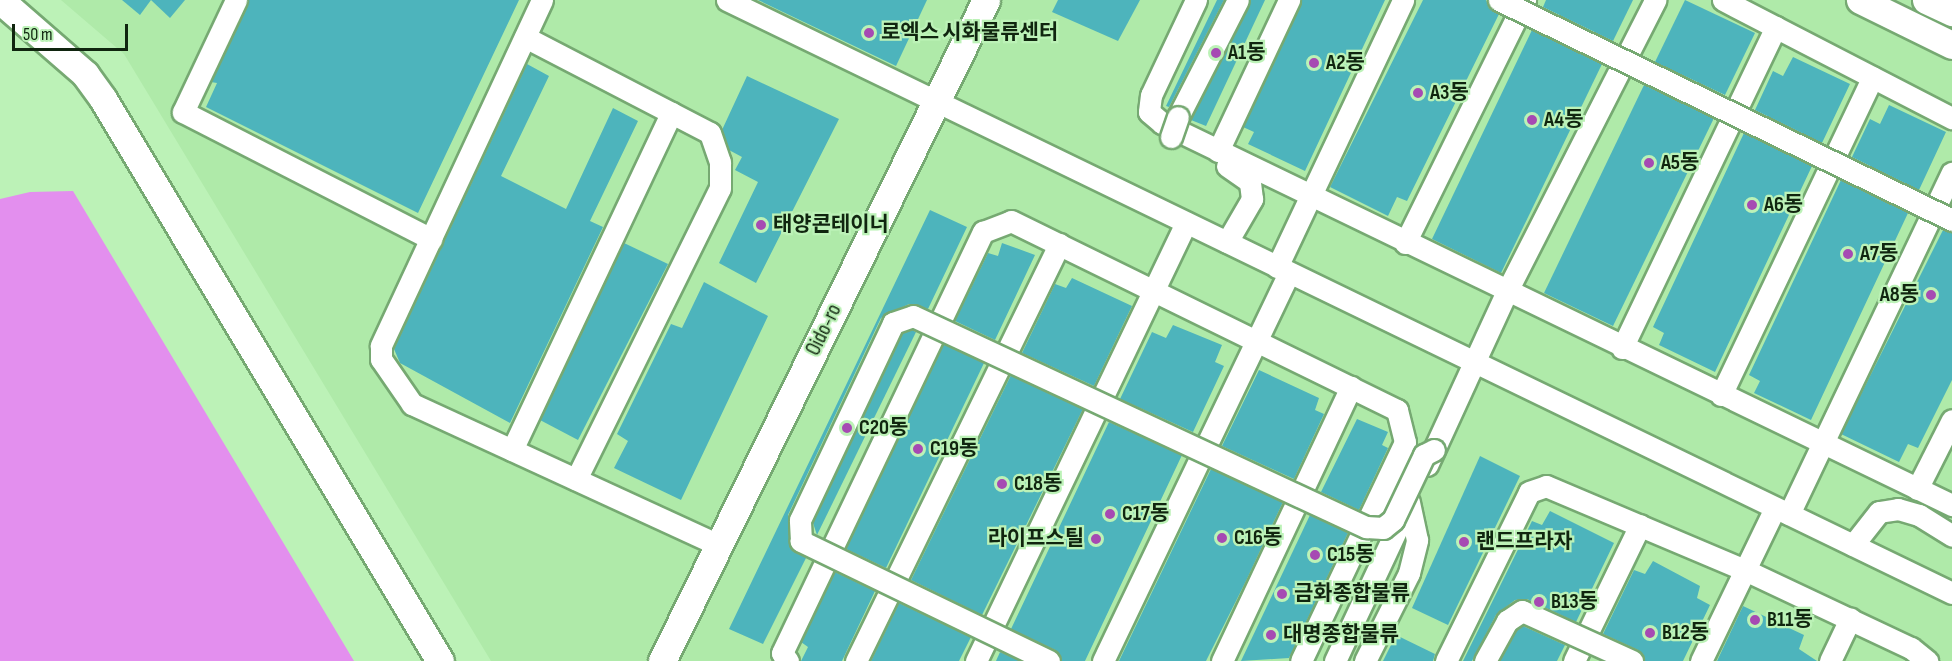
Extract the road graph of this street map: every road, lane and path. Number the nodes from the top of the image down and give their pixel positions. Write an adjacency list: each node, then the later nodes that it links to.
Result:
1 (0, 0): 57 (main road)
2 (236, 0): 29 (street)
3 (542, 0): 18 (street)
4 (727, 0): 21 (street)
5 (986, 0): 21 (main road, Oido-ro)
6 (1196, 0): 24 (street)
7 (1238, 0): 30 (street)
8 (1289, 0): 24 (street)
9 (1403, 0): 26 (street)
10 (1499, 0): 27 (street, bridge)
11 (1525, 0): 31 (street)
12 (1654, 0): 35 (street)
13 (1723, 0): 17 (street)
14 (1860, 0): 19 (main road)
15 (1926, 0): 16 (main road)
16 (1952, 12)
17 (1776, 27): 20 (street); 37 (street)
18 (525, 37): 22 (street); 29 (street)
19 (1952, 45)
20 (1873, 77): 23 (street); 40 (street)
21 (936, 102): 28 (street); 52 (main road, Oido-ro)
22 (672, 113): 43 (street); 45 (street)
23 (1952, 118)
24 (1218, 151): 26 (street)
25 (1952, 173): 42 (street)
26 (1308, 195): 31 (street); 33 (street)
27 (1952, 220)
28 (1186, 223): 30 (street); 34 (street)
29 (431, 238): 43 (street)
30 (1227, 243): 33 (street)
31 (1405, 243): 35 (street)
32 (1059, 244): 34 (street); 59 (street); 60 (street)
33 (1283, 270): 36 (street); 38 (street)
34 (1154, 291): 36 (street); 61 (street)
35 (1506, 293): 37 (street); 38 (street)
36 (1255, 341): 39 (street); 63 (street)
37 (1622, 348): 40 (street)
38 (1475, 365): 44 (street); 49 (street)
39 (1351, 387): 64 (street); 65 (street)
40 (1721, 395): 42 (street)
41 (1952, 420): 46 (street)
42 (1822, 443): 46 (street); 49 (street)
43 (512, 450): 45 (street)
44 (1434, 450): 47 (street); 62 (street, bridge)
45 (576, 479): 52 (street)
46 (1917, 489): 48 (street)
47 (1409, 501): 66 (street); 67 (street)
48 (1952, 505)
49 (1782, 511): 53 (street); 54 (street)
50 (1640, 525): 54 (street); 68 (street); 70 (street)
51 (1952, 536): 53 (street)
52 (719, 545): 58 (main road, Oido-ro)
53 (1853, 545): 55 (street)
54 (1745, 570): 56 (street); 72 (street)
55 (1952, 593)
56 (1850, 619): 73 (street); 74 (street)
57 (440, 661)
58 (662, 661)
59 (788, 661)
60 (856, 661)
61 (976, 661)
62 (1049, 661)
63 (1103, 661)
64 (1222, 661)
65 (1301, 661)
66 (1335, 661)
67 (1365, 661)
68 (1446, 661)
69 (1485, 661): 71 (street, bridge)
70 (1574, 661)
71 (1632, 661)
72 (1701, 661)
73 (1830, 661)
74 (1927, 661)

